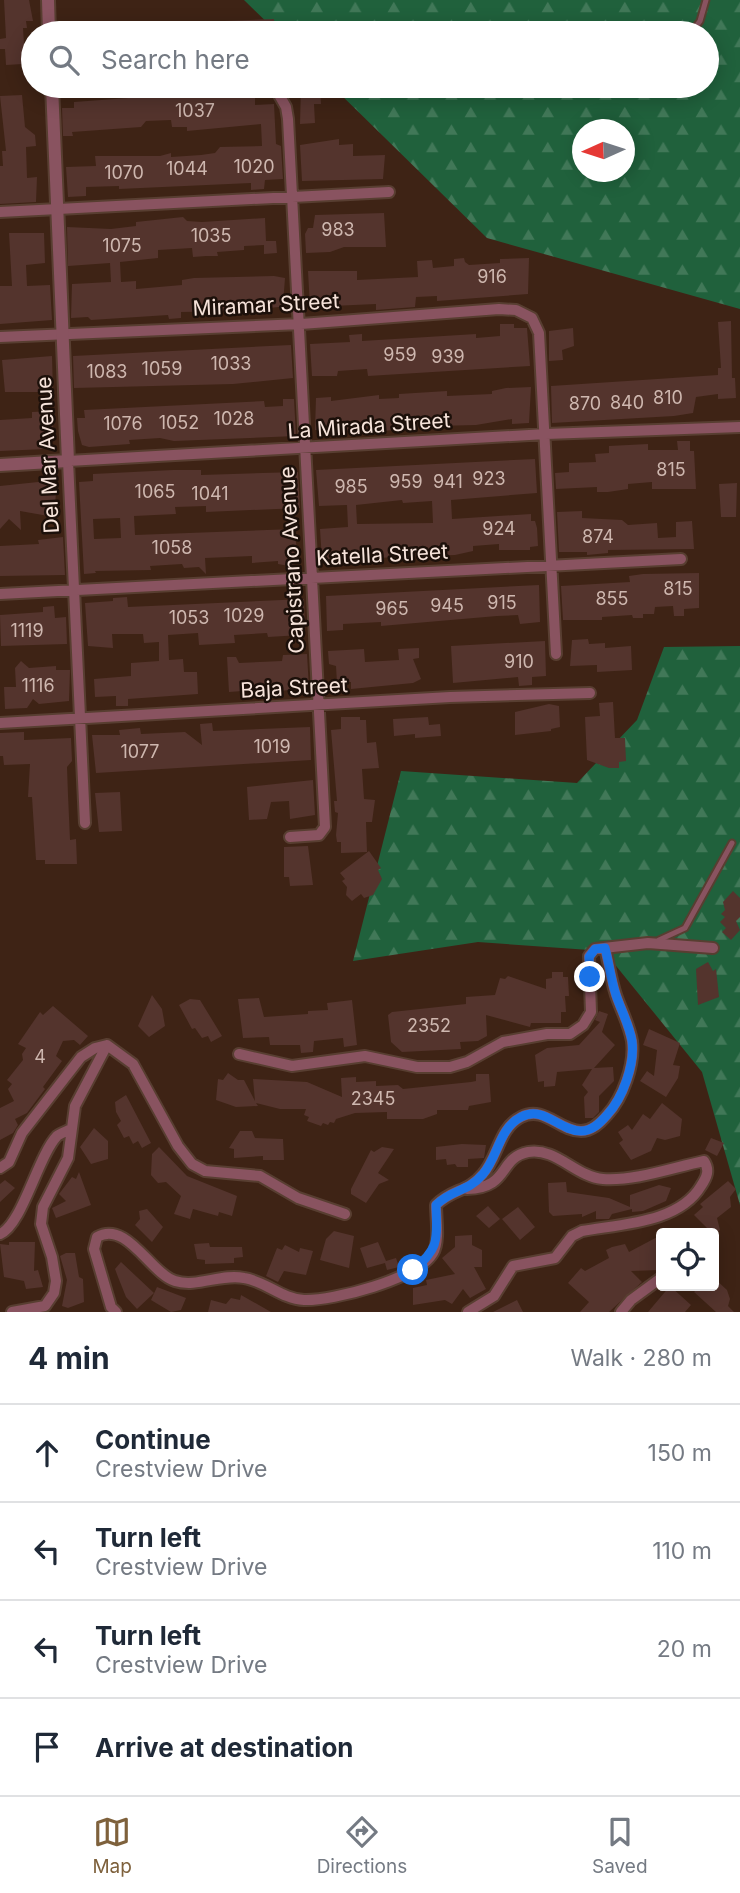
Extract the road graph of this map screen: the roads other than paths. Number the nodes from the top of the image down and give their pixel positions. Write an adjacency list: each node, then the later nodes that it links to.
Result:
1 (48, 0): 3 (street)
2 (706, 0): 4 (lane)
3 (49, 21)
4 (701, 21)
5 (52, 98): 9 (street, Del Mar Avenue)
6 (281, 98): 8 (street, Capistrano Avenue)
7 (389, 192): 8 (street)
8 (292, 197): 9 (street); 11 (street, Capistrano Avenue)
9 (57, 209): 10 (street); 12 (street, Del Mar Avenue)
10 (0, 212)
11 (300, 324): 12 (street, Miramar Street); 15 (street, Miramar Street); 16 (street, Capistrano Avenue)
12 (62, 332): 13 (street, Miramar Street); 17 (street, Del Mar Avenue)
13 (0, 337)
14 (740, 427): 15 (street, La Mirada Street)
15 (546, 434): 16 (street, La Mirada Street); 20 (street)
16 (306, 449): 17 (street, La Mirada Street); 21 (street, Capistrano Avenue)
17 (68, 461): 18 (street, La Mirada Street); 22 (street, Del Mar Avenue)
18 (0, 465)
19 (681, 559): 20 (street, Katella Street)
20 (551, 566): 21 (street, Katella Street); 24 (street)
21 (311, 578): 22 (street, Katella Street); 26 (street, Capistrano Avenue)
22 (74, 591): 23 (street, Katella Street); 27 (street, Del Mar Avenue)
23 (0, 594)
24 (556, 654)
25 (590, 693): 26 (street, Baja Street)
26 (319, 706): 27 (street, Baja Street); 30 (street, Capistrano Avenue)
27 (80, 718): 28 (street, Baja Street); 29 (street, Del Mar Avenue)
28 (0, 723)
29 (85, 823)
30 (290, 837)
31 (732, 843): 32 (lane)
32 (648, 943): 33 (street); 34 (street)
33 (605, 948): 36 (street); 39 (street)
34 (713, 948)
35 (107, 1045): 37 (street); 38 (street); 40 (street)
36 (239, 1055)
37 (72, 1128): 41 (street); 44 (street)
38 (0, 1168)
39 (467, 1189): 45 (street); 46 (street)
40 (345, 1214)
41 (0, 1234)
42 (656, 1282): 47 (street)
43 (0, 1310): 44 (street)
44 (11, 1312)
45 (116, 1312)
46 (468, 1312)
47 (621, 1312)

